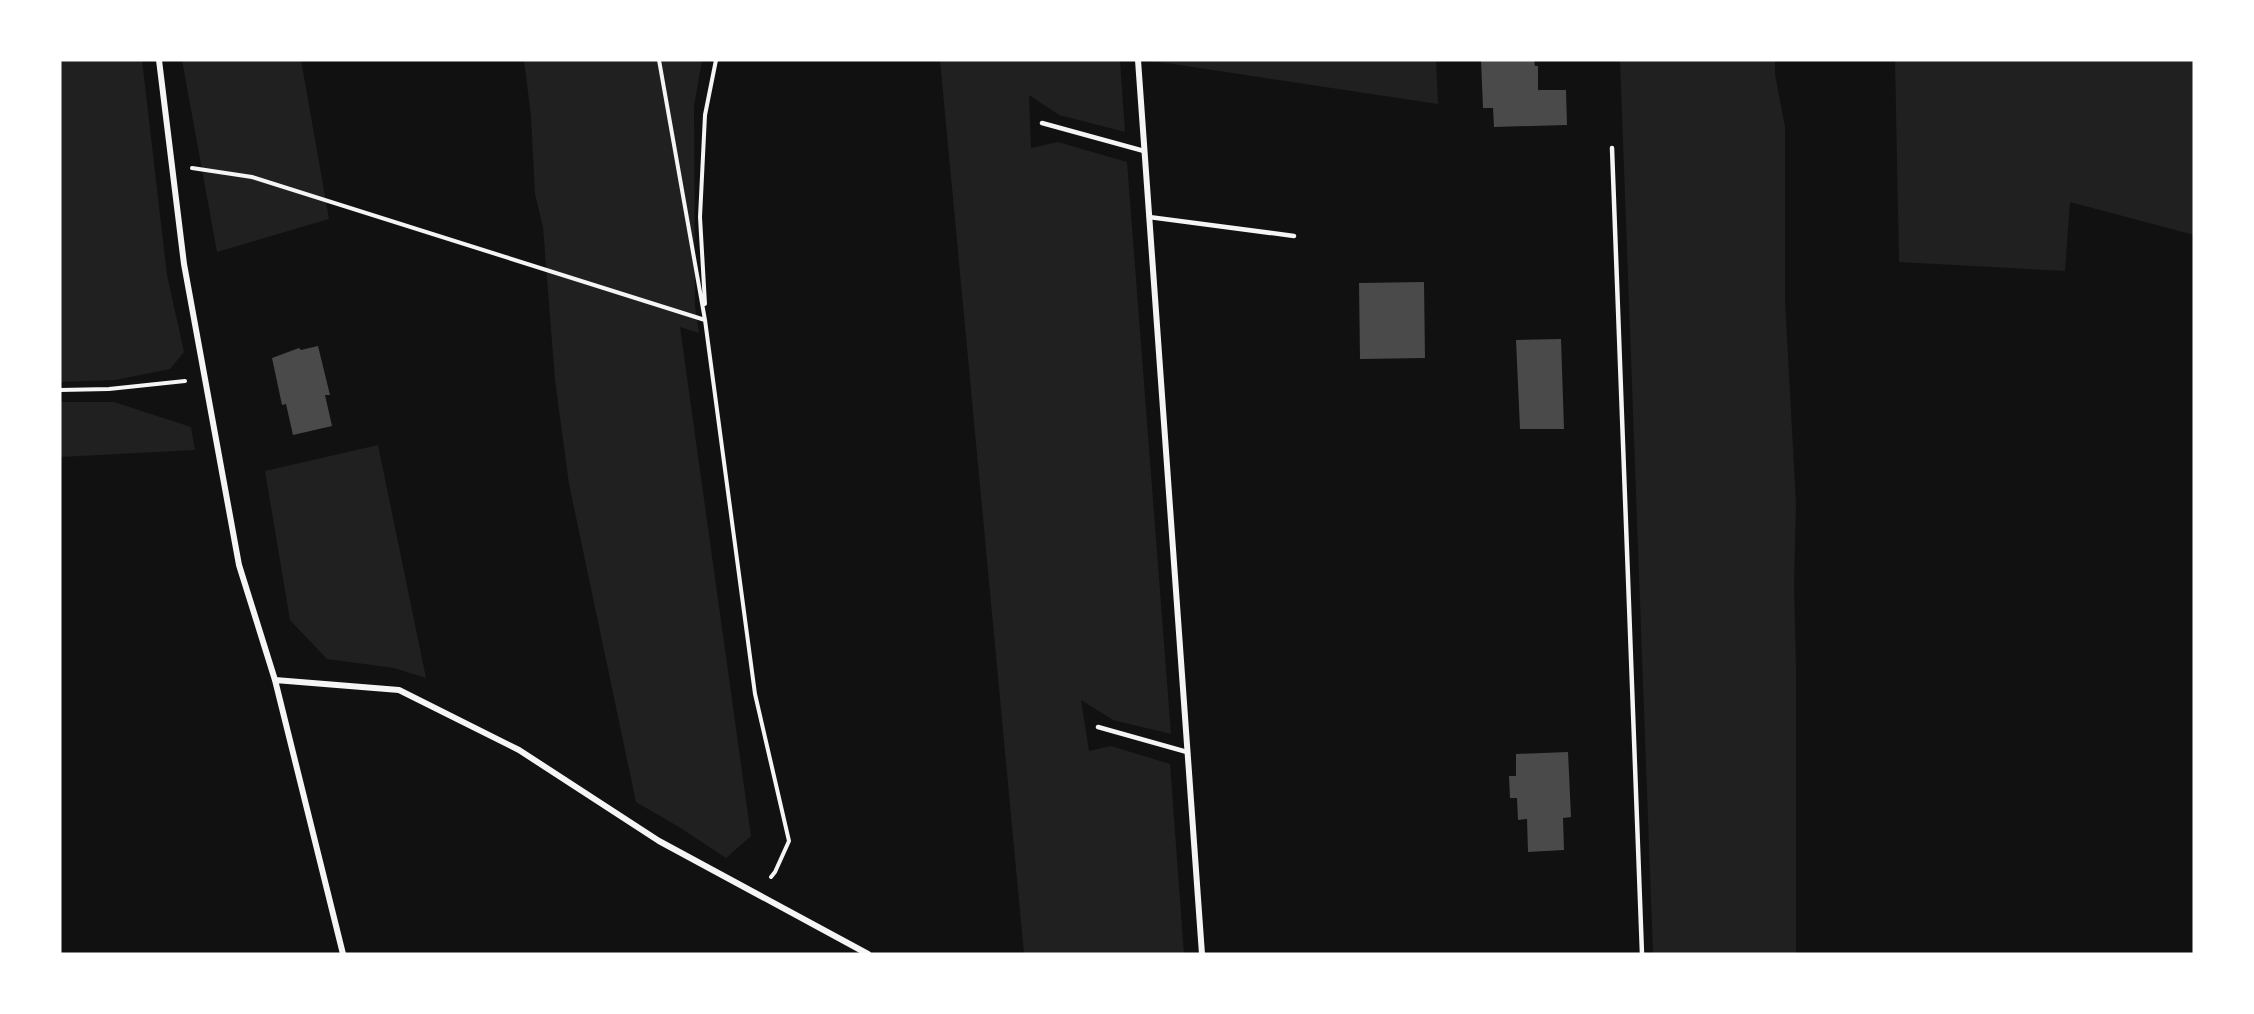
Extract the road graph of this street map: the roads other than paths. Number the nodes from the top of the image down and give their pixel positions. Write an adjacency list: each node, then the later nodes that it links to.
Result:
1 (159, 60): 8 (street)
2 (1138, 60): 5 (street)
3 (1042, 123): 5 (lane)
4 (1612, 148): 14 (lane)
5 (1144, 151): 6 (street)
6 (1149, 217): 7 (lane); 10 (street)
7 (1294, 236)
8 (275, 680): 11 (street); 12 (street)
9 (1098, 727): 10 (lane)
10 (1187, 752): 13 (street)
11 (343, 954)
12 (868, 954)
13 (1202, 954)
14 (1641, 954)

